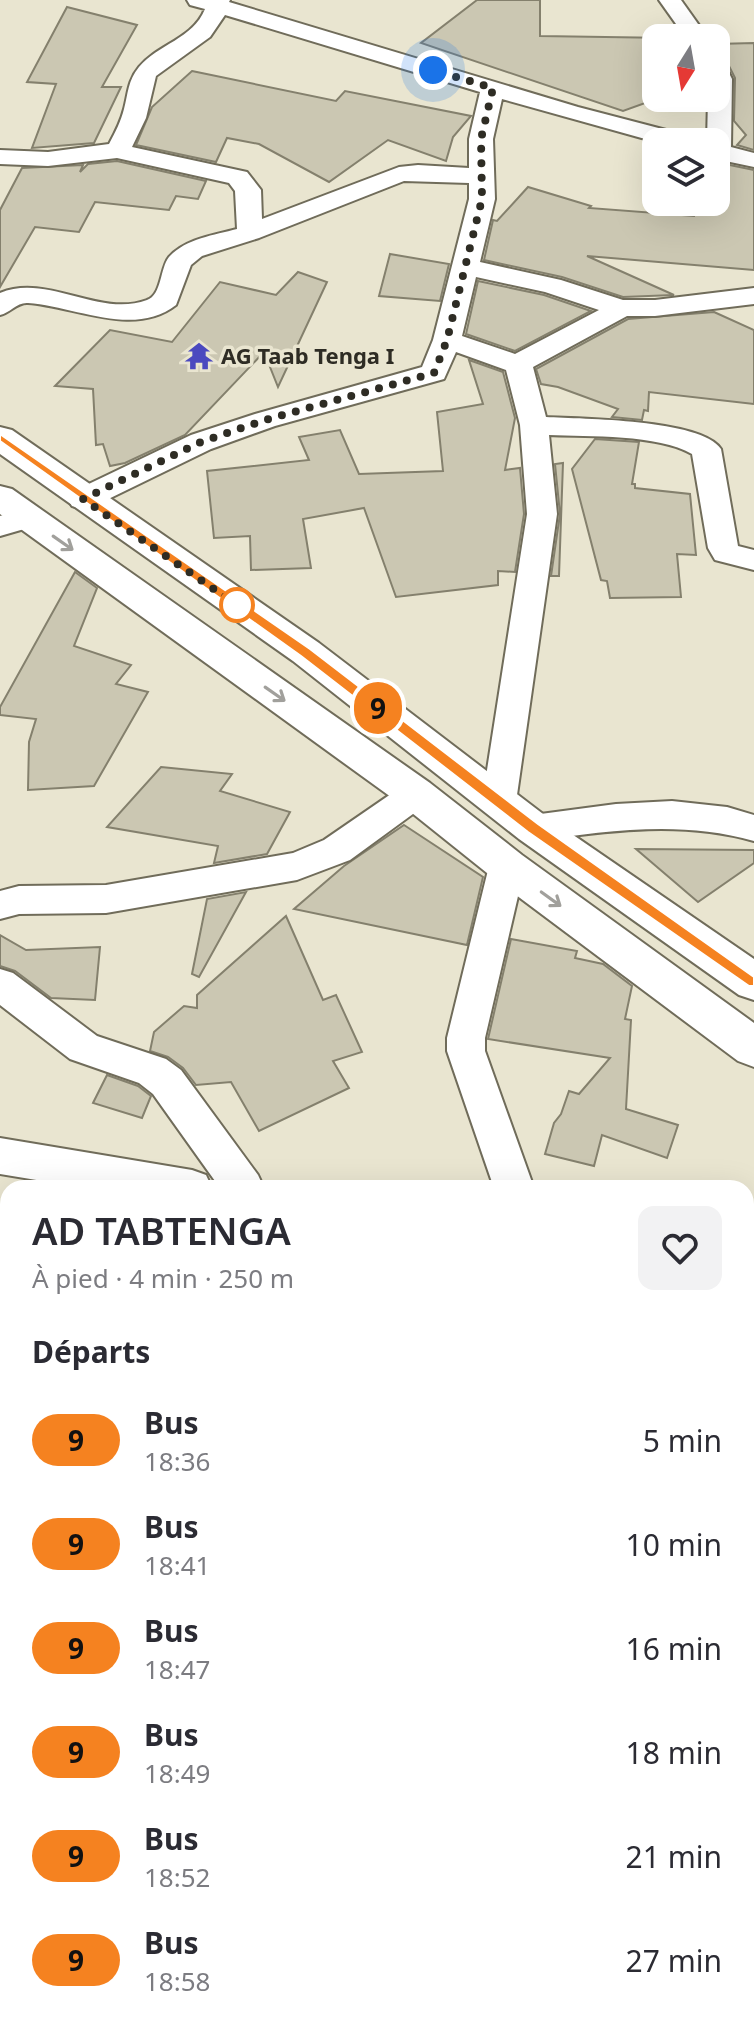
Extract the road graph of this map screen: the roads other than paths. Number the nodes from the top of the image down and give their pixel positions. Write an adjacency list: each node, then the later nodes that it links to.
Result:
1 (670, 0): 3 (street)
2 (212, 2): 4 (street); 6 (street)
3 (687, 24)
4 (493, 88): 5 (street); 10 (street)
5 (642, 130)
6 (117, 151): 8 (street); 11 (street)
7 (730, 154): 9 (street)
8 (0, 157)
9 (754, 160)
10 (482, 177): 11 (street); 12 (street)
11 (250, 233): 14 (street)
12 (464, 266): 15 (street); 16 (street)
13 (754, 296): 15 (street)
14 (0, 307)
15 (621, 308): 17 (street)
16 (447, 340): 17 (street); 20 (street)
17 (519, 365): 18 (street)
18 (534, 425): 22 (street); 24 (street)
19 (0, 438): 20 (street)
20 (83, 499): 24 (street)
21 (9, 514): 23 (street, one-way to 23)
22 (754, 560)
23 (416, 794): 27 (street); 28 (street)
24 (499, 802): 25 (street)
25 (533, 828): 26 (street); 29 (street)
26 (754, 828)
27 (507, 866): 31 (street, one-way to 31); 35 (street)
28 (0, 905)
29 (754, 982)
30 (0, 984): 34 (street)
31 (754, 1048)
32 (0, 1156): 33 (street)
33 (144, 1180)
34 (238, 1180)
35 (511, 1180)

